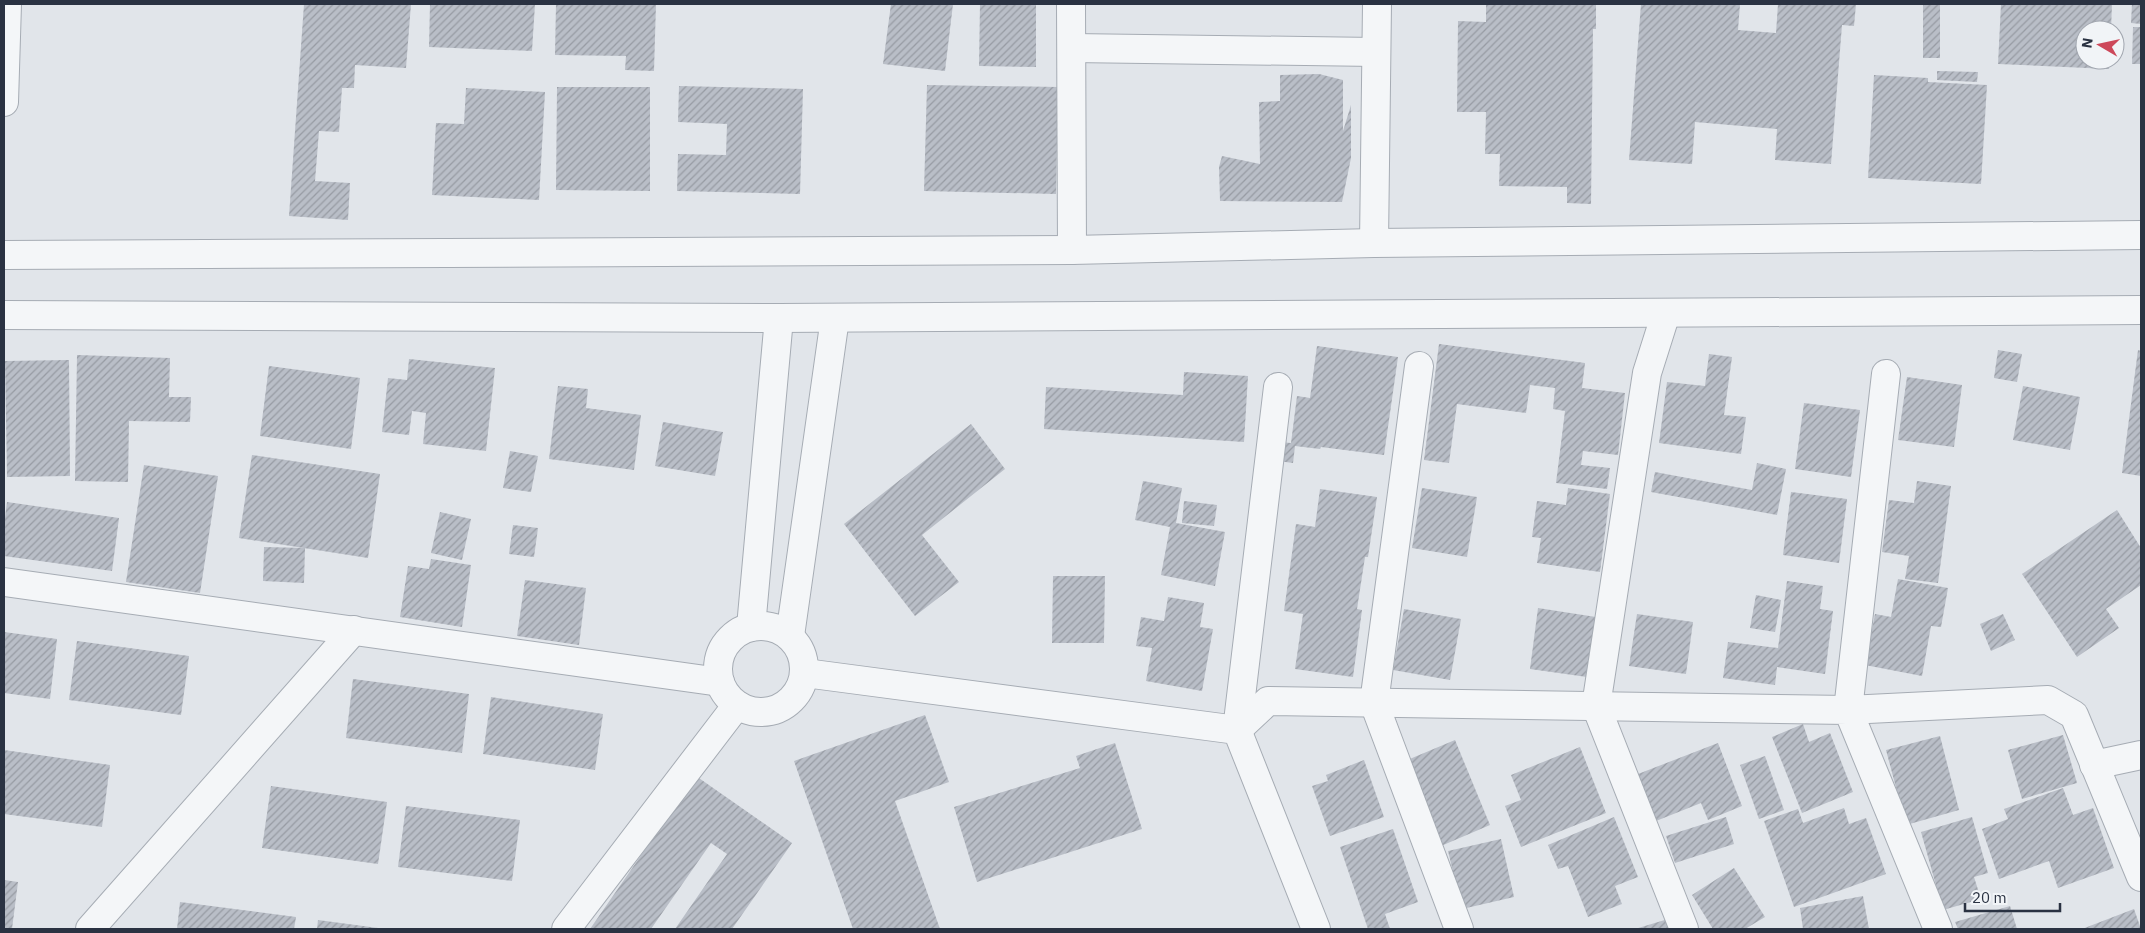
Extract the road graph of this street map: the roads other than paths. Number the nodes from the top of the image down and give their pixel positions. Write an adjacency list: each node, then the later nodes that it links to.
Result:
1 (7, 4): 6 (street)
2 (1071, 4): 4 (street)
3 (1377, 4): 5 (street)
4 (1072, 48): 5 (street); 9 (street)
5 (1376, 52): 8 (street)
6 (4, 102)
7 (2141, 235): 8 (street)
8 (1374, 243): 9 (street)
9 (1072, 250): 10 (street)
10 (4, 255)
11 (2141, 310): 12 (street)
12 (1666, 313): 15 (street); 27 (street)
13 (4, 315): 14 (street)
14 (779, 318): 15 (street); 20 (street)
15 (835, 318): 22 (street)
16 (1419, 366): 25 (street)
17 (1886, 374): 28 (street)
18 (1278, 387): 29 (street)
19 (4, 582): 21 (street)
20 (751, 627): 22 (street); 24 (street)
21 (354, 630): 24 (street); 33 (street)
22 (790, 636): 23 (street)
23 (805, 673): 26 (street); 29 (street)
24 (720, 682): 26 (street)
25 (1374, 703): 27 (street); 29 (street); 36 (street)
26 (737, 706): 34 (street)
27 (1596, 706): 28 (street); 37 (street)
28 (1848, 710): 31 (street); 38 (street)
29 (1237, 730): 35 (street)
30 (2141, 755): 31 (street)
31 (2094, 765): 32 (street)
32 (2141, 877)
33 (90, 929)
34 (566, 929)
35 (1316, 929)
36 (1459, 929)
37 (1684, 929)
38 (1938, 929)

